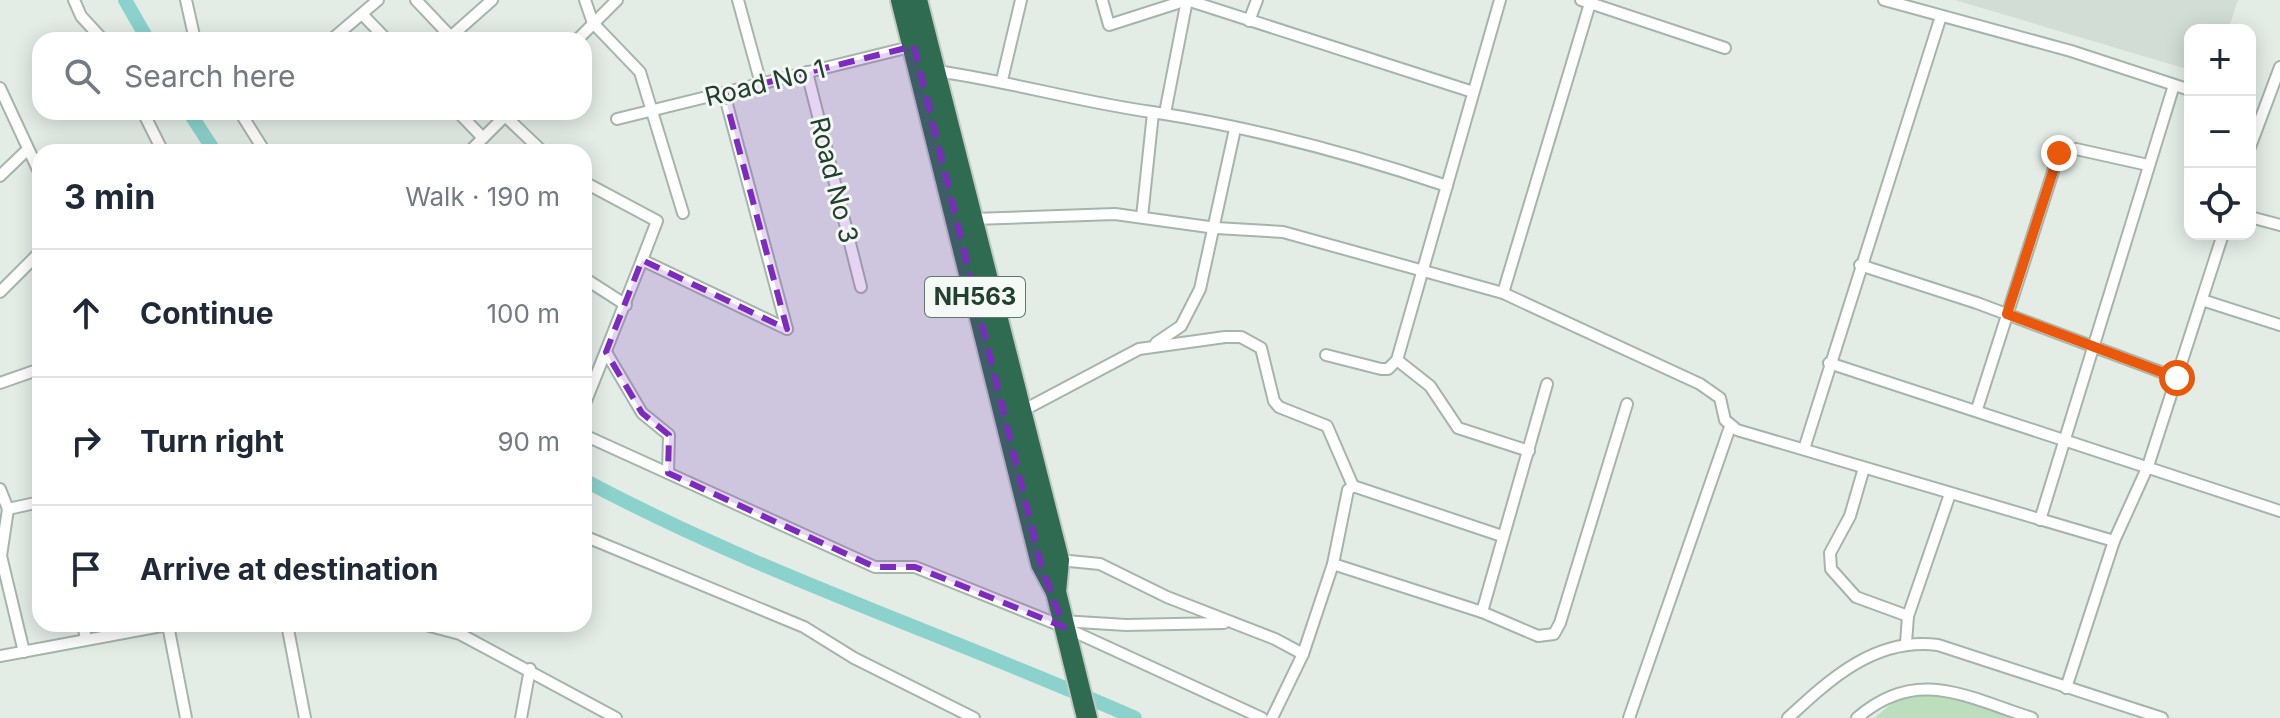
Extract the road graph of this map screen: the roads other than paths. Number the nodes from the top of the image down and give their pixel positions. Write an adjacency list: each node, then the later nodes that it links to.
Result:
1 (74, 0): 22 (street)
2 (186, 0): 23 (street)
3 (378, 0): 18 (street)
4 (416, 0): 26 (street)
5 (492, 0): 27 (street)
6 (585, 0): 21 (street)
7 (617, 0): 21 (street)
8 (738, 0): 35 (street)
9 (901, 0): 29 (highway, NH563)
10 (917, 0): 32 (highway, NH563)
11 (1021, 0): 34 (street)
12 (1102, 0): 13 (street)
13 (1187, 0): 20 (street); 44 (street)
14 (1257, 0): 20 (street)
15 (1500, 0): 39 (street)
16 (1884, 0): 19 (street)
17 (1588, 1): 30 (street); 77 (street)
18 (362, 14): 24 (street); 25 (street)
19 (1941, 16): 36 (street); 72 (street)
20 (1249, 21): 39 (street)
21 (593, 23): 28 (street); 42 (street)
22 (96, 32)
23 (193, 32)
24 (341, 32)
25 (379, 32)
26 (443, 32)
27 (457, 32)
28 (585, 32)
29 (914, 46): 33 (street, Road No 1); 114 (highway, NH563)
30 (1725, 48)
31 (2280, 67): 41 (street)
32 (936, 71): 34 (street); 65 (highway, NH563)
33 (807, 72): 35 (street, Road No 1); 75 (street, Road No 3)
34 (1002, 80): 43 (street)
35 (761, 84): 40 (street, Road No 1)
36 (2174, 85): 38 (street); 59 (street)
37 (0, 88): 57 (street)
38 (2184, 88)
39 (1473, 92): 62 (street)
40 (724, 93): 42 (street, Road No 1); 71 (street)
41 (2256, 108)
42 (650, 111): 45 (street, Road No 1); 63 (street)
43 (1153, 113): 44 (street); 64 (street)
44 (1165, 113): 51 (street)
45 (617, 119)
46 (147, 120): 53 (street)
47 (245, 120): 54 (street)
48 (466, 120): 52 (street)
49 (501, 120): 52 (street)
50 (513, 120): 56 (street)
51 (1235, 129): 62 (street); 68 (street)
52 (483, 138): 55 (street)
53 (159, 144)
54 (260, 144)
55 (477, 144)
56 (535, 144)
57 (26, 151): 58 (street); 60 (street)
58 (32, 161)
59 (2148, 165): 80 (street); 83 (street)
60 (0, 176)
61 (592, 186): 71 (street)
62 (1447, 186): 73 (street)
63 (683, 213)
64 (1142, 217): 65 (street); 68 (street)
65 (973, 219): 95 (highway, NH563)
66 (2256, 219): 67 (street)
67 (2280, 225)
68 (1216, 228): 73 (street); 82 (street)
69 (2221, 240): 78 (street)
70 (32, 260): 76 (street)
71 (642, 260): 79 (street)
72 (1860, 265): 80 (street); 87 (street)
73 (1420, 268): 77 (street); 86 (street)
74 (592, 283): 79 (street)
75 (861, 287)
76 (0, 292)
77 (1503, 293): 96 (street)
78 (2202, 300): 81 (street); 89 (street)
79 (626, 305): 84 (street)
80 (2007, 314): 83 (street); 94 (street)
81 (2280, 325)
82 (1151, 346): 95 (street); 104 (street)
83 (2091, 347): 89 (street); 98 (street)
84 (606, 352): 92 (street); 103 (street)
85 (1326, 355): 86 (street)
86 (1397, 360): 100 (street)
87 (1829, 363): 94 (street); 99 (street)
88 (32, 372): 90 (street)
89 (2177, 378): 101 (street)
90 (0, 383)
91 (1547, 384): 100 (street)
92 (592, 386)
93 (1627, 404): 116 (street)
94 (1977, 409): 98 (street)
95 (1022, 411): 114 (highway, NH563)
96 (1730, 427): 99 (street); 140 (street)
97 (592, 439): 103 (street)
98 (2063, 439): 101 (street); 110 (street)
99 (1804, 449): 102 (street)
100 (1529, 451): 111 (street)
101 (2148, 466): 109 (street); 113 (street)
102 (1864, 468): 106 (street); 117 (street)
103 (668, 473): 119 (street)
104 (1353, 486): 111 (street); 115 (street)
105 (0, 489): 108 (street)
106 (1950, 494): 110 (street); 117 (street)
107 (32, 504): 108 (street)
108 (8, 509): 127 (street)
109 (2280, 511)
110 (2040, 520): 113 (street)
111 (1502, 536): 116 (street)
112 (592, 539): 136 (street)
113 (2114, 541): 131 (street)
114 (1050, 562): 118 (street); 119 (highway, NH563)
115 (1333, 564): 116 (street); 128 (street)
116 (1482, 612)
117 (1908, 616): 126 (street)
118 (1231, 623): 119 (street); 128 (street)
119 (1064, 628): 137 (highway, NH563); 138 (street)
120 (85, 632): 125 (street)
121 (125, 632): 125 (street)
122 (171, 632): 132 (street)
123 (289, 632): 133 (street)
124 (452, 632): 130 (street)
125 (86, 639): 127 (street)
126 (1906, 643): 131 (street); 141 (street)
127 (24, 652): 129 (street)
128 (1303, 654): 139 (street)
129 (0, 656)
130 (530, 669): 134 (street); 135 (street)
131 (2066, 688): 144 (street)
132 (186, 718)
133 (305, 718)
134 (521, 718)
135 (616, 718)
136 (974, 718)
137 (1087, 718)
138 (1262, 718)
139 (1272, 718)
140 (1629, 718)
141 (1788, 718)
142 (1857, 718): 143 (street)
143 (2032, 718)
144 (2162, 718)

